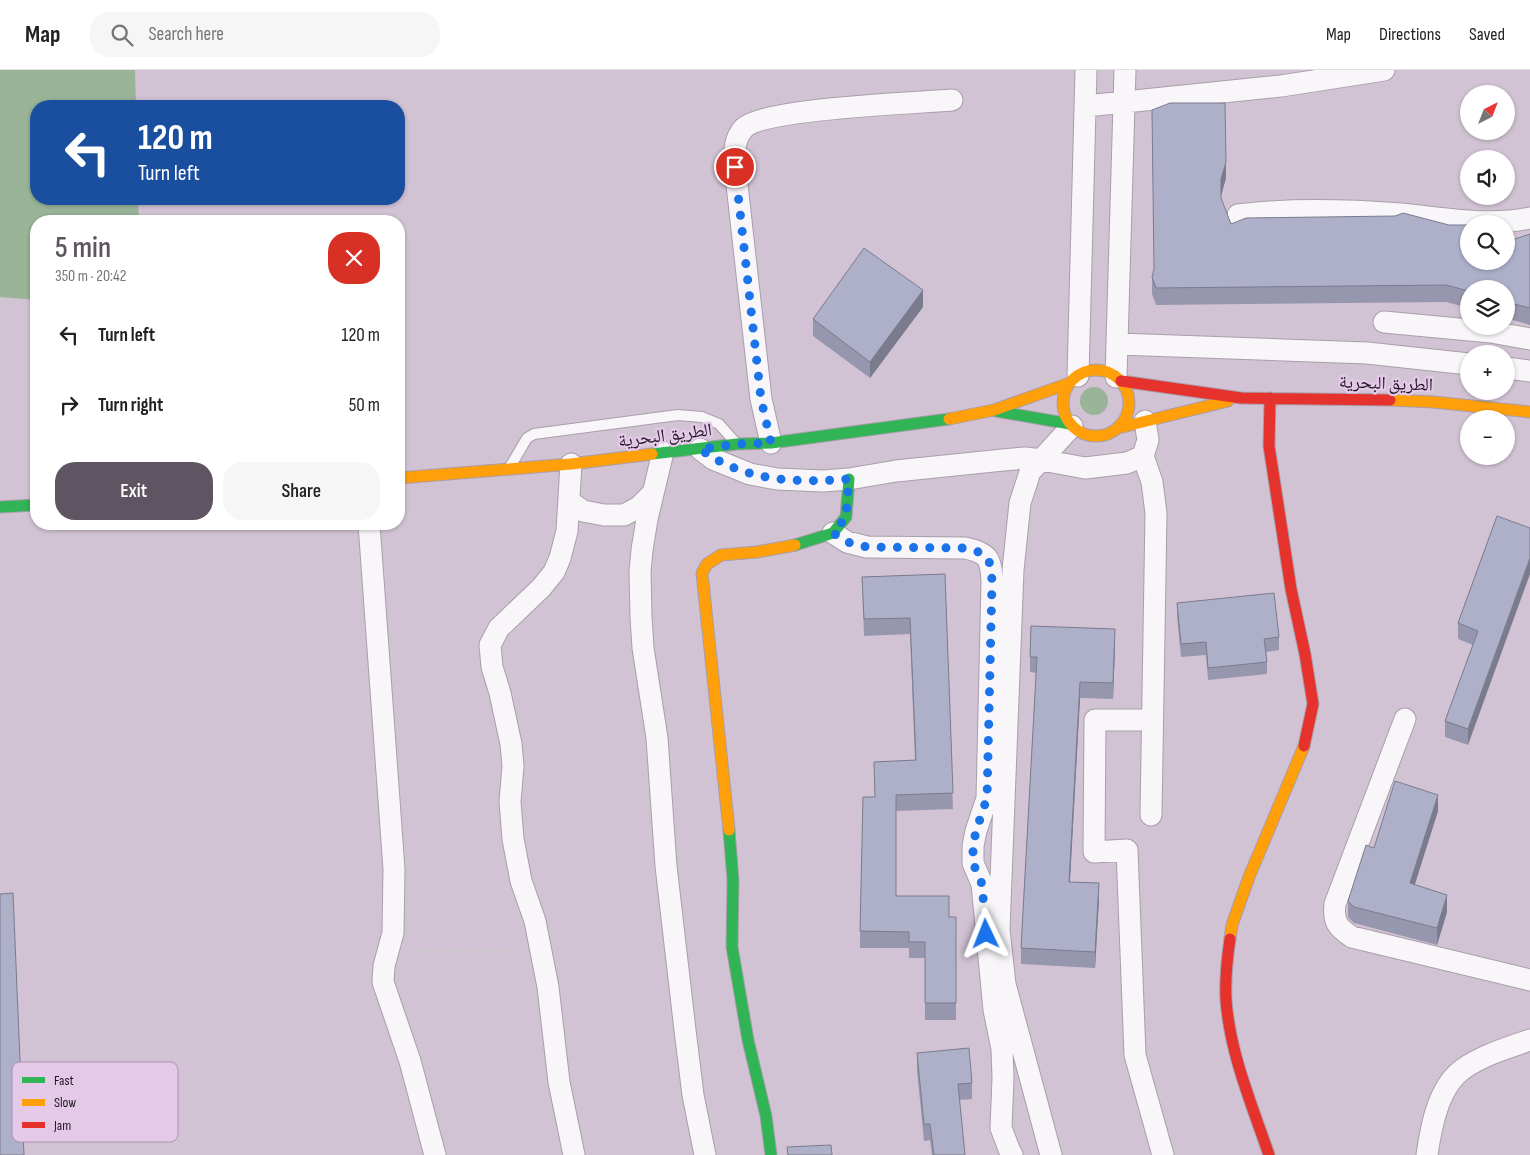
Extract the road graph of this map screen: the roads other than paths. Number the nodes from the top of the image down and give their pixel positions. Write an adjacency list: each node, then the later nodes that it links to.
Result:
1 (1086, 70): 6 (street)
2 (1125, 70): 5 (street)
3 (1384, 70): 5 (street)
4 (952, 100): 24 (street)
5 (1125, 103): 6 (street); 11 (street)
6 (1086, 106): 15 (street)
7 (1238, 215): 8 (street)
8 (1530, 218)
9 (1384, 322): 10 (street)
10 (1530, 339)
11 (1118, 344): 12 (street); 16 (street)
12 (1460, 363)
13 (1515, 369): 14 (street)
14 (1530, 371)
15 (1074, 379): 16 (main road); 19 (main road, الطريق البحرية); 22 (main road)
16 (1119, 379): 17 (main road); 23 (main road)
17 (1241, 398): 18 (main road, الطريق البحرية); 21 (main road)
18 (1270, 398): 20 (main road, الطريق البحرية); 52 (main road)
19 (994, 410): 22 (main road, الطريق البحرية); 24 (main road, الطريق البحرية)
20 (1530, 412)
21 (1145, 421): 23 (main road); 28 (street)
22 (1071, 425): 23 (main road); 29 (street)
23 (1118, 428)
24 (771, 443): 25 (main road, الطريق البحرية)
25 (737, 444): 26 (main road, الطريق البحرية); 31 (lane)
26 (700, 449): 27 (main road, الطريق البحرية); 33 (street)
27 (664, 452): 30 (main road, الطريق البحرية); 34 (street)
28 (1143, 456): 29 (street); 41 (street)
29 (1042, 460): 33 (street); 50 (street)
30 (571, 464): 31 (main road, الطريق البحرية); 35 (street)
31 (509, 468): 32 (main road, الطريق البحرية)
32 (405, 477)
33 (849, 479): 39 (main road)
34 (653, 493): 35 (street); 47 (street)
35 (569, 501): 46 (street)
36 (30, 505): 37 (main road)
37 (0, 507)
38 (370, 530): 45 (street)
39 (833, 533): 48 (main road); 49 (street)
40 (1406, 719): 43 (street)
41 (1152, 720): 42 (street); 51 (street)
42 (1150, 815)
43 (1530, 980)
44 (1530, 1040): 53 (street)
45 (434, 1155)
46 (574, 1155)
47 (705, 1155)
48 (771, 1155)
49 (1012, 1155)
50 (1051, 1155)
51 (1163, 1155)
52 (1269, 1155)
53 (1427, 1155)

